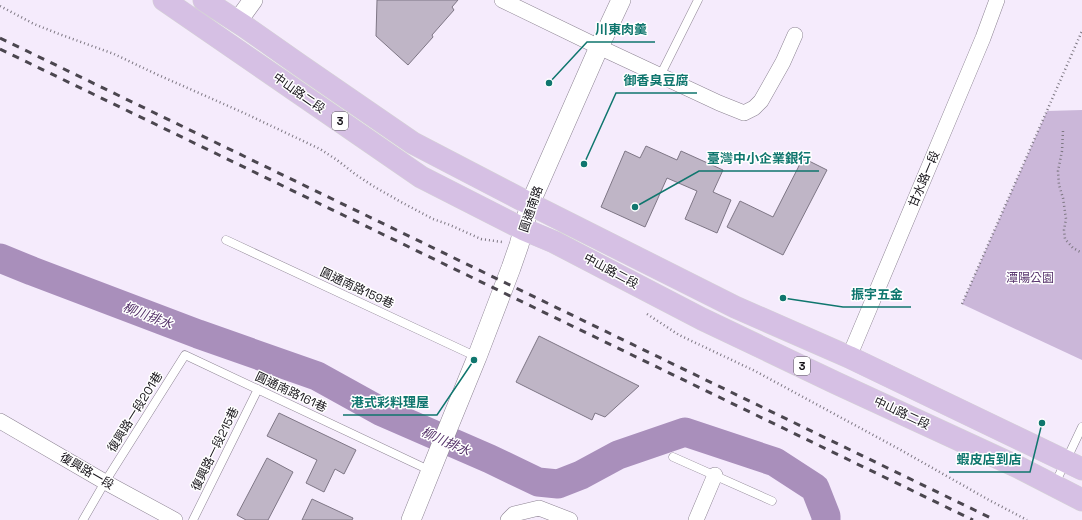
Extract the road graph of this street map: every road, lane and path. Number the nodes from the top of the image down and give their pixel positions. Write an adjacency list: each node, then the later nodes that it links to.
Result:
1 (164, 0): 15 (main road, 中山路二段 / 3)
2 (254, 0): 8 (street)
3 (502, 0): 11 (street)
4 (620, 0): 11 (street, 圓通南路)
5 (698, 0): 12 (lane)
6 (997, 0): 21 (street, 甘水路一段)
7 (215, 3): 8 (main road, 中山路二段 / 3)
8 (237, 22): 14 (main road, 中山路二段 / 3)
9 (1082, 31): 18 (path)
10 (795, 35): 12 (street)
11 (599, 48): 12 (street); 14 (street, 圓通南路)
12 (660, 76)
13 (1063, 131): 17 (path)
14 (530, 204): 15 (street, 圓通南路); 21 (main road, 中山路二段 / 3)
15 (523, 229): 20 (street, 圓通南路); 30 (main road, 中山路二段 / 3)
16 (226, 240): 20 (lane, 圓通南路159巷)
17 (1082, 253)
18 (962, 304)
19 (185, 355): 22 (lane, 圓通南路161巷); 29 (lane, 復興路一段201巷)
20 (477, 357): 26 (street, 圓通南路)
21 (849, 357): 27 (main road, 中山路二段 / 3)
22 (258, 389): 26 (lane, 圓通南路161巷); 35 (lane, 復興路一段215巷)
23 (0, 421): 29 (street, 復興路一段)
24 (1082, 427): 27 (lane)
25 (673, 457): 28 (lane)
26 (432, 466): 36 (street)
27 (1074, 466): 30 (lane)
28 (715, 475): 32 (lane); 39 (street)
29 (105, 482): 33 (lane, 復興路一段201巷); 34 (street, 復興路一段)
30 (1054, 486): 31 (main road, 中山路二段 / 3)
31 (1082, 500)
32 (772, 502)
33 (83, 520)
34 (175, 520)
35 (193, 520)
36 (411, 520)
37 (508, 520): 38 (street)
38 (570, 520)
39 (696, 520)

